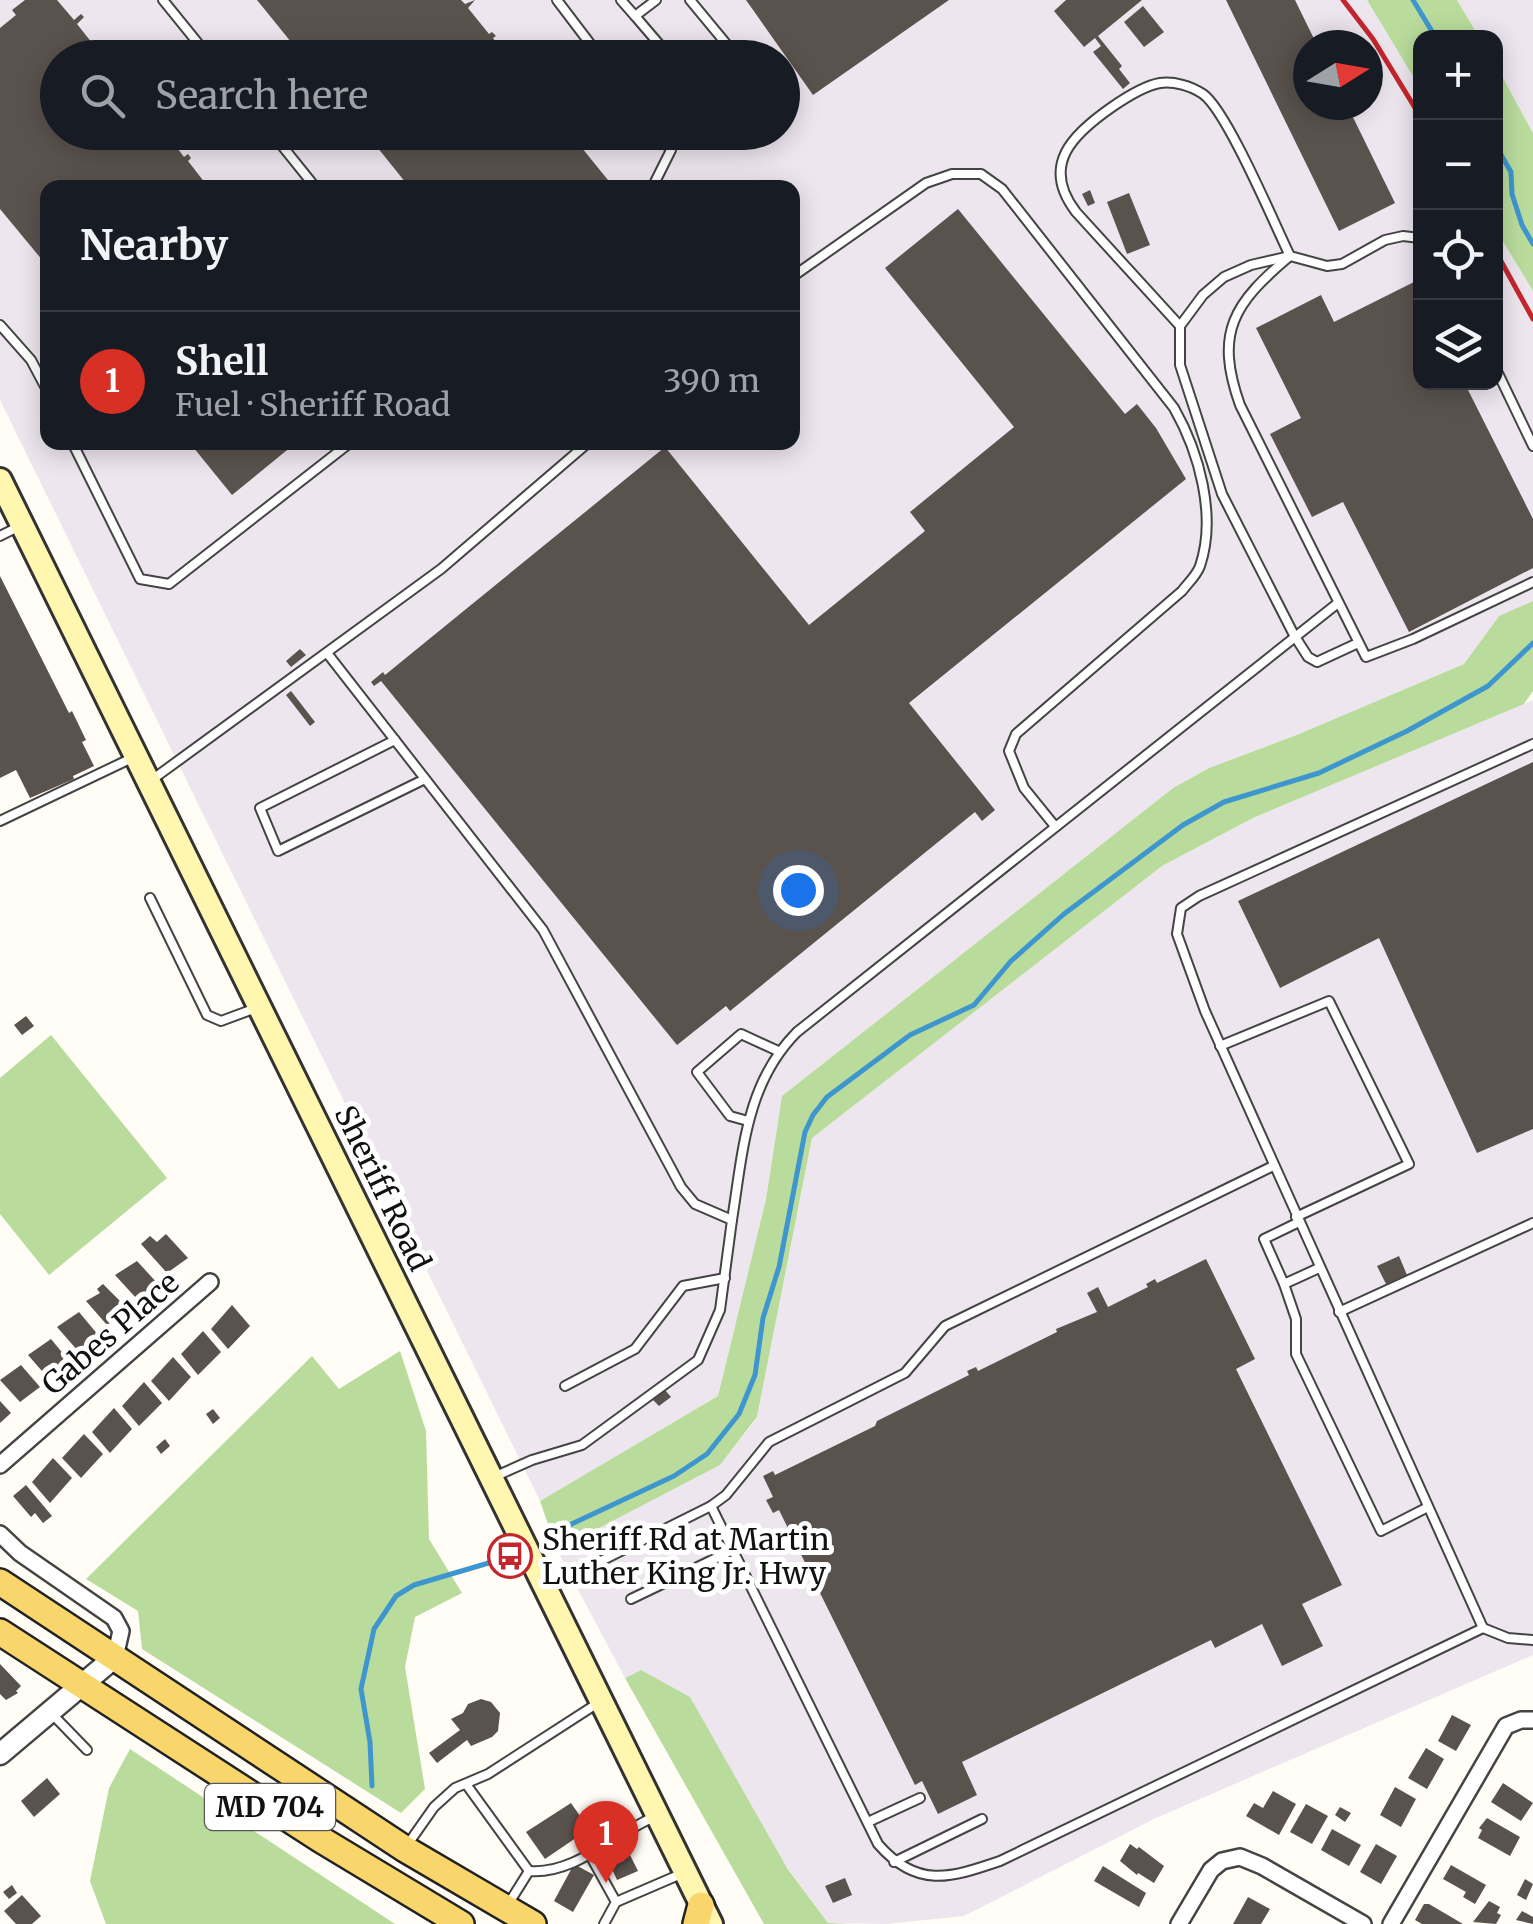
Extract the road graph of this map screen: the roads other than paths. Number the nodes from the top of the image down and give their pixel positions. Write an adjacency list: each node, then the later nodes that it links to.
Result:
1 (164, 0): 7 (lane)
2 (557, 0): 8 (lane)
3 (621, 0): 6 (lane)
4 (656, 0): 6 (lane)
5 (690, 0): 10 (lane)
6 (635, 16): 9 (lane)
7 (196, 40)
8 (587, 40)
9 (655, 40)
10 (723, 40)
11 (285, 150): 13 (lane)
12 (670, 150): 14 (lane)
13 (310, 180)
14 (656, 180)
15 (1413, 237): 16 (lane)
16 (1290, 256): 19 (lane); 19 (lane); 30 (lane)
17 (800, 270): 40 (lane)
18 (0, 325): 20 (lane)
19 (1180, 326): 31 (lane)
20 (40, 376)
21 (1503, 384): 22 (lane)
22 (1533, 446)
23 (76, 450): 24 (lane)
24 (340, 450)
25 (580, 450): 33 (lane)
26 (0, 480): 27 (main road, Sheriff Road)
27 (22, 525): 28 (lane); 36 (main road, Sheriff Road)
28 (0, 536)
29 (1533, 582): 32 (lane)
30 (1338, 602): 31 (lane); 32 (lane)
31 (1294, 635): 32 (lane); 40 (lane)
32 (1358, 642)
33 (327, 653): 34 (lane); 38 (lane)
34 (395, 740): 37 (lane); 37 (lane)
35 (1533, 744): 43 (lane)
36 (136, 756): 38 (main road, Sheriff Road); 39 (lane)
37 (425, 779): 47 (lane)
38 (149, 782): 42 (main road, Sheriff Road)
39 (0, 821)
40 (1054, 825): 44 (lane)
41 (150, 898): 42 (lane)
42 (260, 1006): 57 (main road, Sheriff Road)
43 (1220, 1046): 46 (lane); 48 (lane)
44 (778, 1051): 45 (lane); 45 (lane)
45 (748, 1121): 47 (lane)
46 (1274, 1166): 48 (lane); 58 (lane)
47 (732, 1220): 51 (lane)
48 (1298, 1220): 50 (lane); 53 (lane)
49 (1533, 1223): 54 (lane)
50 (1319, 1268): 53 (lane); 54 (lane)
51 (725, 1278): 55 (lane); 57 (lane)
52 (210, 1282): 56 (street, Gabes Place)
53 (1284, 1284): 59 (lane)
54 (1339, 1312): 59 (lane)
55 (566, 1386)
56 (0, 1465)
57 (492, 1478): 63 (main road, Sheriff Road)
58 (711, 1506): 61 (lane); 63 (lane)
59 (1428, 1506): 65 (lane)
60 (0, 1534): 68 (street)
61 (733, 1550): 64 (lane); 79 (lane)
62 (0, 1582): 68 (main road, MD 704)
63 (546, 1588): 70 (main road, Sheriff Road)
64 (631, 1599)
65 (1483, 1628): 67 (lane); 82 (lane)
66 (0, 1632): 69 (main road, MD 704)
67 (1533, 1640)
68 (115, 1658): 69 (street); 80 (main road, MD 704)
69 (82, 1685): 71 (street); 88 (main road, MD 704)
70 (602, 1701): 75 (lane); 77 (main road, Sheriff Road)
71 (50, 1712): 73 (lane); 74 (street)
72 (1533, 1720): 93 (street)
73 (87, 1750)
74 (0, 1754)
75 (466, 1784): 80 (lane); 83 (lane)
76 (920, 1798): 79 (lane)
77 (658, 1815): 81 (lane); 84 (main road, Sheriff Road)
78 (982, 1818): 82 (lane)
79 (868, 1822): 82 (lane)
80 (405, 1849): 86 (main road, MD 704)
81 (590, 1855): 83 (lane); 85 (lane)
82 (894, 1862)
83 (529, 1871): 86 (lane)
84 (686, 1872): 85 (lane); 87 (main road, Sheriff Road)
85 (616, 1902): 90 (lane)
86 (506, 1908): 89 (main road, MD 704)
87 (703, 1918)
88 (461, 1924)
89 (533, 1924)
90 (604, 1924)
91 (1179, 1924): 92 (street)
92 (1363, 1924)
93 (1391, 1924)

